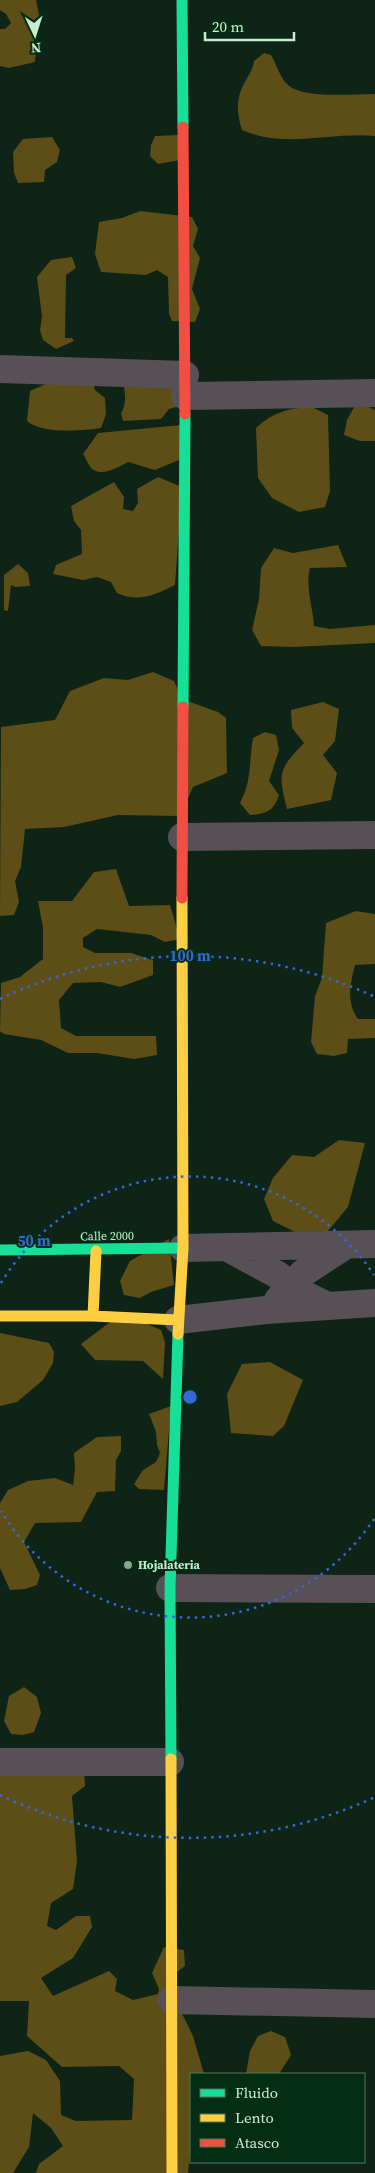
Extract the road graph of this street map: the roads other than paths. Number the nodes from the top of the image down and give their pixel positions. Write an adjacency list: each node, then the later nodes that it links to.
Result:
1 (182, 0): 3 (street)
2 (0, 369): 3 (street)
3 (185, 385): 4 (street); 6 (street)
4 (375, 393)
5 (375, 835): 6 (street)
6 (182, 837): 10 (street)
7 (375, 1244): 8 (street)
8 (346, 1245): 9 (street); 13 (street)
9 (226, 1247): 10 (street); 13 (street)
10 (184, 1248): 12 (street, Calle 2000); 19 (street)
11 (0, 1250): 12 (street, Calle 2000)
12 (96, 1251): 18 (street)
13 (291, 1288): 15 (street); 16 (street)
14 (375, 1303): 15 (street)
15 (329, 1307): 16 (street)
16 (266, 1310): 19 (street)
17 (0, 1316): 18 (street)
18 (94, 1316): 19 (street)
19 (178, 1320): 20 (street)
20 (170, 1588): 21 (street); 23 (street)
21 (375, 1589)
22 (0, 1762): 23 (street)
23 (170, 1762): 24 (street)
24 (172, 2000): 25 (street); 26 (street)
25 (375, 2004)
26 (172, 2173)

